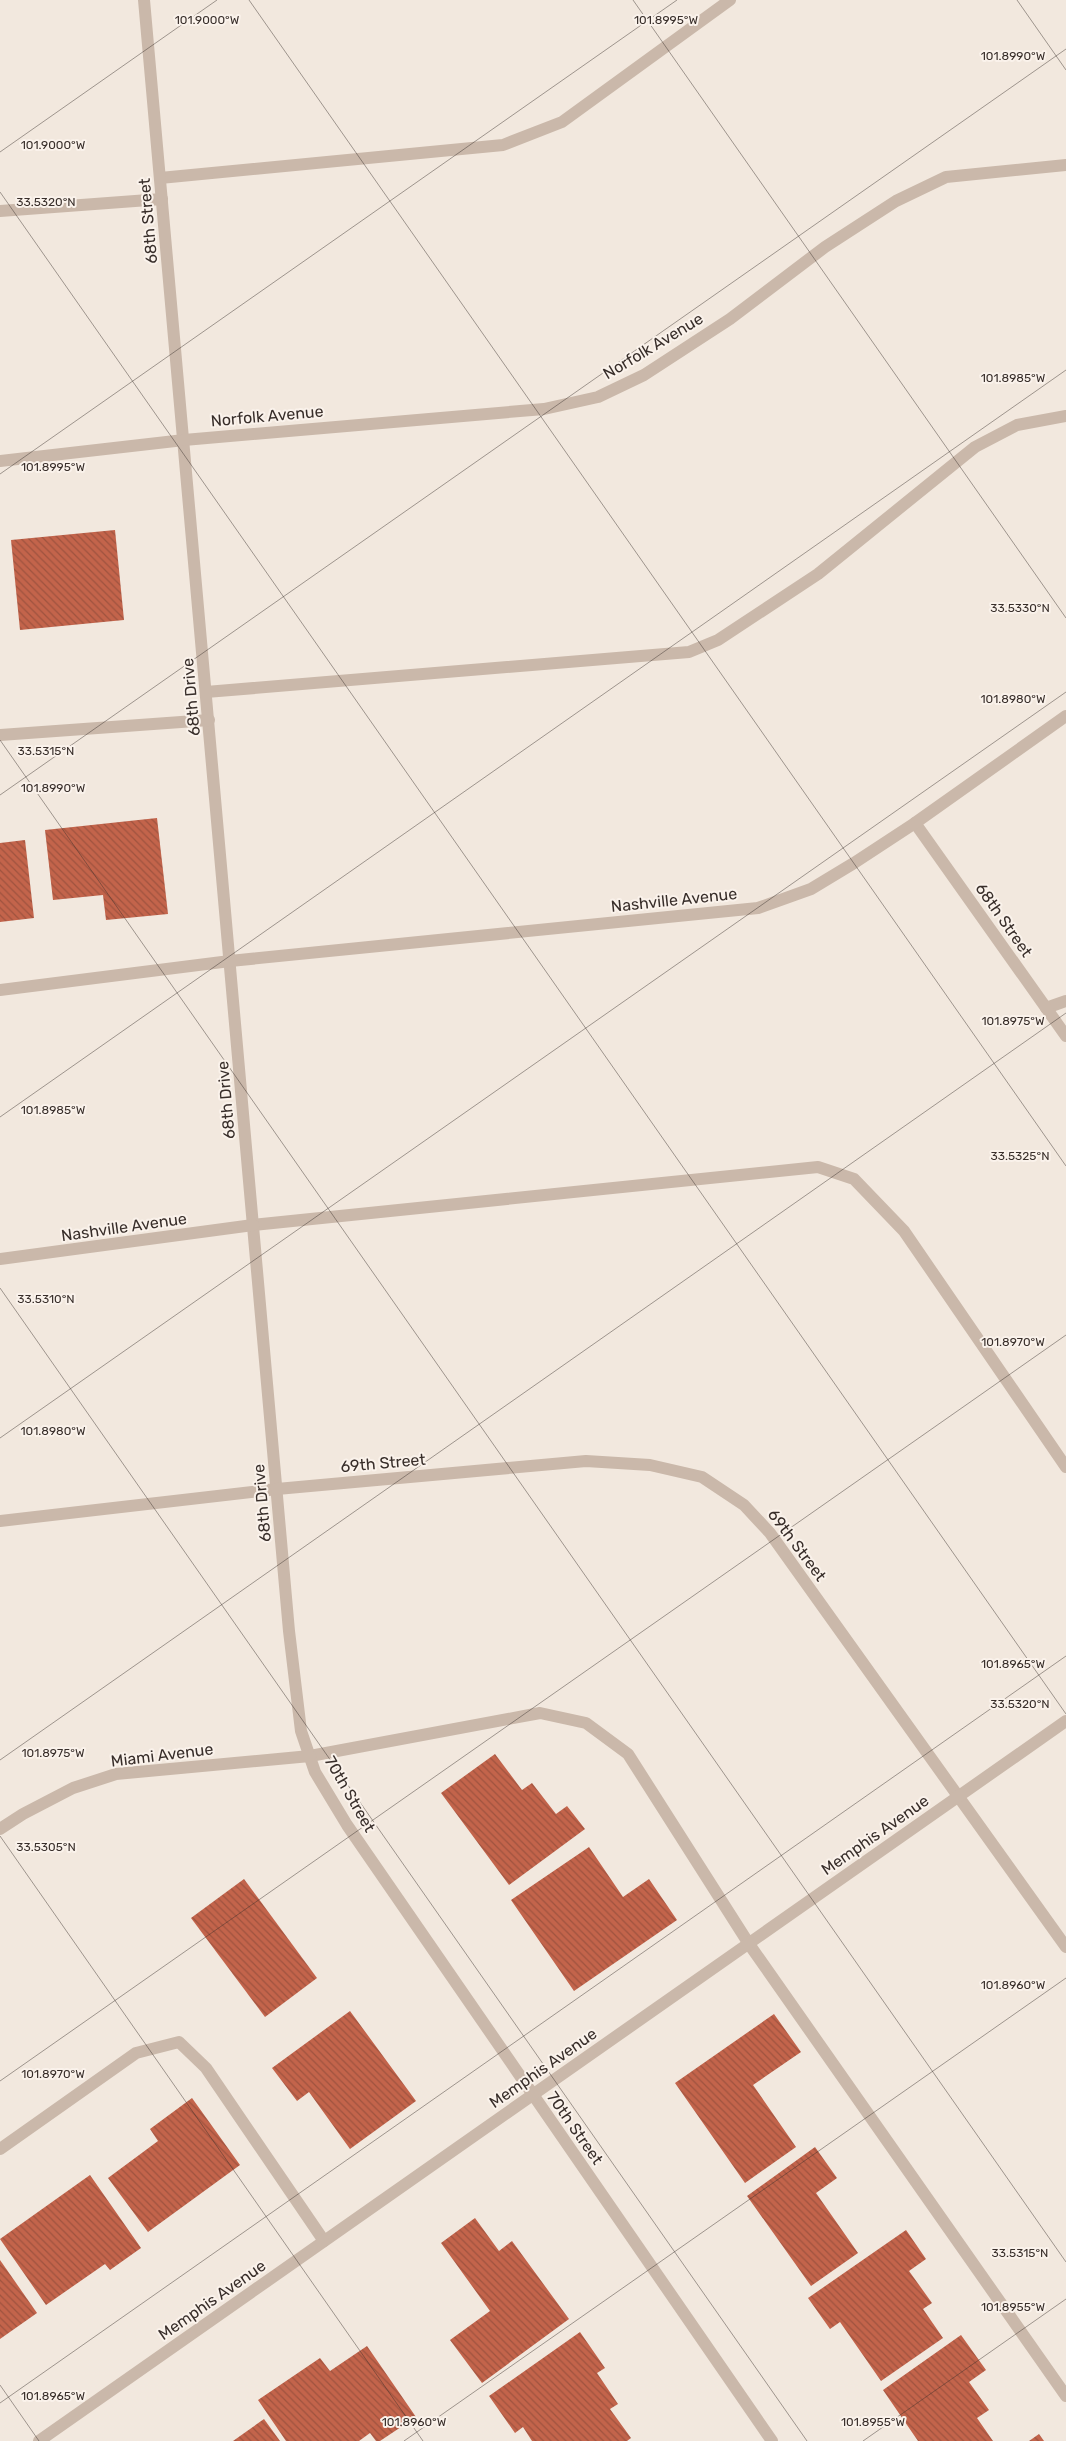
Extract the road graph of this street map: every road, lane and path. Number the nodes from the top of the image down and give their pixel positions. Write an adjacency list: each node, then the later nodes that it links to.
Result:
1 (144, 0): 4 (street, 68th Street)
2 (730, 0): 4 (street)
3 (1066, 165): 8 (street, Norfolk Avenue)
4 (160, 178): 5 (street, 68th Street)
5 (162, 199): 6 (street); 8 (street, 68th Street)
6 (0, 211)
7 (1066, 416): 10 (street)
8 (184, 440): 9 (street, Norfolk Avenue); 10 (street, 68th Drive)
9 (0, 461)
10 (206, 692): 12 (street, 68th Drive)
11 (1066, 716): 14 (street, Nashville Avenue)
12 (209, 720): 13 (street); 15 (street, 68th Drive)
13 (0, 735)
14 (915, 823): 15 (street, Nashville Avenue); 18 (street, 68th Street)
15 (230, 961): 16 (street, Nashville Avenue); 20 (street, 68th Drive)
16 (0, 990)
17 (1066, 1001): 18 (street)
18 (1046, 1008): 19 (street, 68th Street)
19 (1066, 1036)
20 (253, 1226): 21 (street, Nashville Avenue); 22 (street, Nashville Avenue); 23 (street, 68th Drive)
21 (0, 1259)
22 (1066, 1466)
23 (277, 1489): 24 (street, 69th Street); 26 (street, 68th Drive); 27 (street, 69th Street)
24 (0, 1521)
25 (1066, 1721): 27 (street, Memphis Avenue)
26 (310, 1756): 28 (street, Miami Avenue); 29 (street, Miami Avenue); 31 (street, 70th Street)
27 (958, 1796): 29 (street, Memphis Avenue); 30 (street, 69th Street)
28 (0, 1829)
29 (749, 1944): 31 (street, Memphis Avenue); 34 (street, Miami Avenue)
30 (1066, 1947)
31 (533, 2095): 33 (street, Memphis Avenue); 36 (street, 70th Street)
32 (0, 2149): 33 (street)
33 (324, 2241): 35 (street, Memphis Avenue)
34 (1066, 2396)
35 (39, 2441)
36 (772, 2441)

